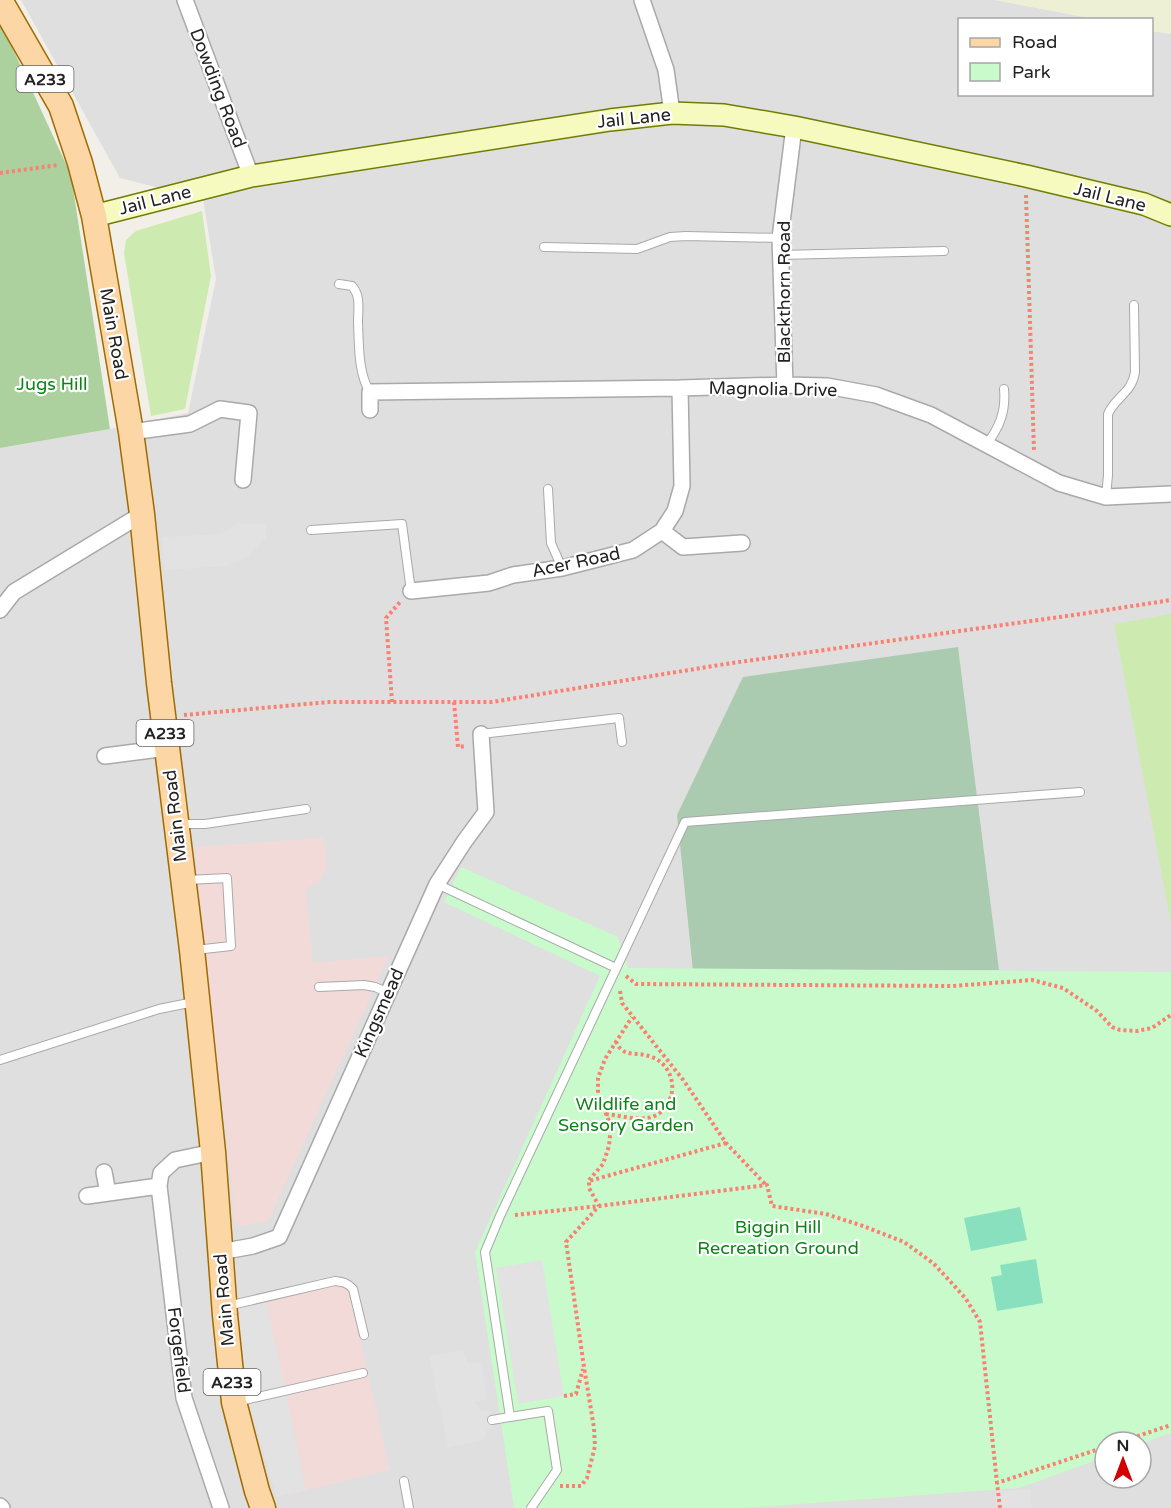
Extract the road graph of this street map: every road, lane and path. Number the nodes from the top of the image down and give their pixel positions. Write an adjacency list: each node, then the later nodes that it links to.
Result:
1 (0, 0): 6 (main road, Main Road / A233)
2 (185, 0): 8 (street, Dowding Road)
3 (642, 0): 4 (street)
4 (672, 113): 5 (street, Jail Lane); 8 (street, Jail Lane)
5 (794, 127): 9 (street, Jail Lane); 12 (street, Blackthorn Road)
6 (80, 162): 7 (path); 11 (main road, Main Road / A233)
7 (0, 172)
8 (251, 176): 11 (street, Jail Lane)
9 (1026, 176): 10 (street, Jail Lane); 25 (path)
10 (1171, 214)
11 (94, 216): 23 (main road, Main Road / A233)
12 (780, 238): 13 (lane); 15 (street, Blackthorn Road)
13 (544, 247)
14 (944, 251): 15 (lane)
15 (780, 255): 18 (street, Blackthorn Road)
16 (339, 284): 21 (lane)
17 (1134, 305): 29 (lane)
18 (785, 385): 19 (street, Magnolia Drive); 24 (street, Magnolia Drive)
19 (680, 388): 21 (street, Magnolia Drive); 32 (street, Acer Road)
20 (1004, 389): 24 (lane)
21 (370, 392): 22 (street)
22 (370, 410)
23 (131, 432): 26 (street); 30 (main road, Main Road / A233)
24 (986, 445): 25 (street, Magnolia Drive)
25 (1034, 470): 29 (street, Magnolia Drive)
26 (243, 480)
27 (548, 489): 34 (lane)
28 (1171, 494): 29 (street, Magnolia Drive)
29 (1106, 497)
30 (142, 514): 37 (street); 40 (main road, Main Road / A233)
31 (311, 530): 35 (lane)
32 (662, 531): 33 (street); 34 (street, Acer Road)
33 (742, 543)
34 (562, 568): 35 (street, Acer Road)
35 (411, 591): 38 (path)
36 (1171, 600): 39 (path)
37 (0, 610)
38 (392, 702): 39 (path); 40 (path)
39 (454, 702): 41 (path)
40 (163, 717): 43 (main road, Main Road / A233)
41 (482, 739): 42 (lane); 49 (street, Kingsmead)
42 (622, 742)
43 (167, 748): 44 (street); 47 (main road, Main Road / A233)
44 (105, 756)
45 (1080, 792): 51 (lane)
46 (306, 809): 47 (lane)
47 (176, 824): 48 (main road, Main Road / A233)
48 (183, 880): 50 (main road, Main Road / A233); 50 (lane)
49 (437, 884): 51 (lane); 53 (street, Kingsmead)
50 (192, 950): 54 (main road, Main Road / A233)
51 (616, 968): 55 (path); 56 (path); 69 (lane)
52 (319, 987): 53 (lane)
53 (388, 993): 70 (street, Kingsmead)
54 (197, 1001): 58 (lane); 61 (main road, Main Road / A233)
55 (1171, 1015)
56 (632, 1017): 57 (path); 60 (path)
57 (616, 1042): 59 (path); 59 (path)
58 (0, 1060)
59 (606, 1114): 63 (path)
60 (726, 1143): 63 (path); 64 (path)
61 (213, 1152): 65 (street); 70 (main road, Main Road / A233)
62 (104, 1172): 66 (street)
63 (589, 1181): 68 (path)
64 (767, 1185): 68 (path); 83 (path)
65 (159, 1186): 66 (street); 85 (street, Forgefield)
66 (108, 1193): 67 (street)
67 (87, 1196)
68 (599, 1206): 69 (path); 73 (path)
69 (500, 1216): 77 (lane)
70 (220, 1252): 71 (main road, Main Road / A233)
71 (225, 1306): 72 (lane); 76 (main road, Main Road / A233)
72 (364, 1335)
73 (584, 1367): 75 (path); 84 (path)
74 (363, 1373): 76 (lane)
75 (564, 1396)
76 (234, 1402): 86 (main road, Main Road / A233)
77 (510, 1417): 78 (lane); 84 (lane)
78 (492, 1420)
79 (1171, 1425): 80 (path)
80 (1153, 1431)
81 (1093, 1451): 83 (path)
82 (404, 1481): 87 (lane)
83 (998, 1483): 89 (path)
84 (547, 1486): 88 (lane)
85 (221, 1508)
86 (263, 1508)
87 (409, 1508)
88 (531, 1508)
89 (1000, 1508)

